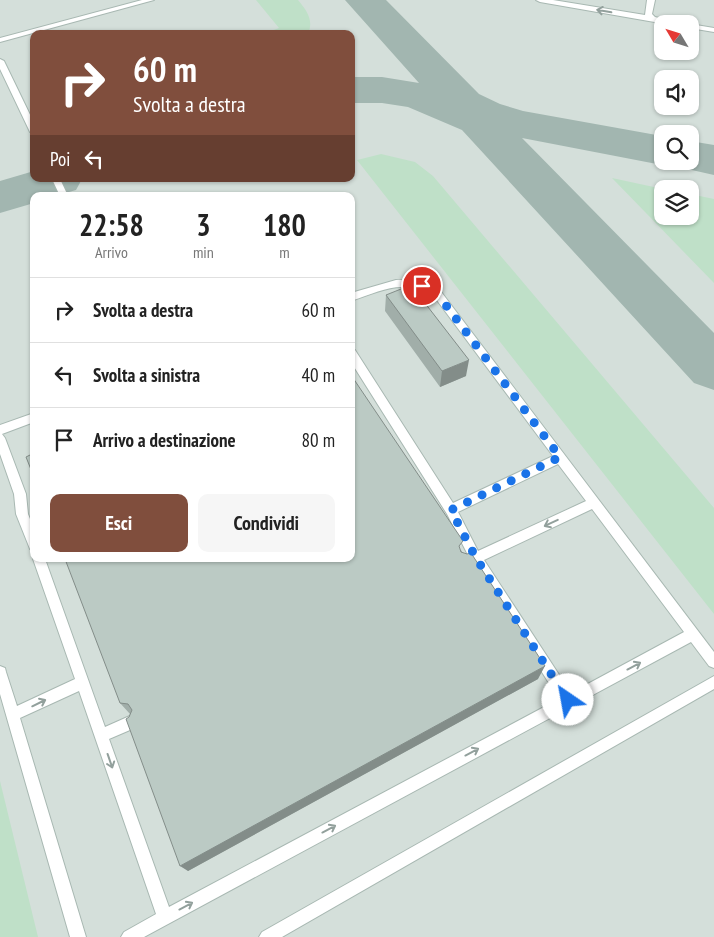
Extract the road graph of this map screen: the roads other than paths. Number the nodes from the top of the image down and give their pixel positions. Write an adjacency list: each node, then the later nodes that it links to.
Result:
1 (150, 0): 6 (lane)
2 (540, 0): 4 (lane, one-way to 2)
3 (651, 0): 4 (lane)
4 (652, 19)
5 (699, 28): 7 (lane)
6 (38, 30)
7 (714, 30)
8 (30, 32): 9 (lane)
9 (0, 40)
10 (0, 61): 11 (lane)
11 (30, 124)
12 (355, 295): 17 (lane)
13 (355, 359): 19 (lane)
14 (30, 419): 15 (lane)
15 (0, 430)
16 (0, 438): 20 (lane)
17 (560, 457): 18 (lane); 19 (lane)
18 (596, 502): 21 (lane, one-way to 21); 24 (lane)
19 (451, 510): 21 (lane)
20 (30, 535)
21 (476, 558): 23 (lane); 29 (lane)
22 (39, 562): 27 (lane)
23 (463, 563)
24 (693, 634): 25 (lane); 29 (lane, one-way to 24)
25 (714, 662)
26 (0, 672): 30 (lane)
27 (83, 682): 30 (lane, one-way to 27); 32 (lane)
28 (714, 682): 36 (lane)
29 (568, 700): 33 (lane, one-way to 29)
30 (13, 716): 34 (lane)
31 (132, 722): 32 (lane)
32 (101, 736): 33 (lane, one-way to 33)
33 (165, 918): 35 (lane)
34 (78, 937)
35 (129, 937)
36 (267, 937)

